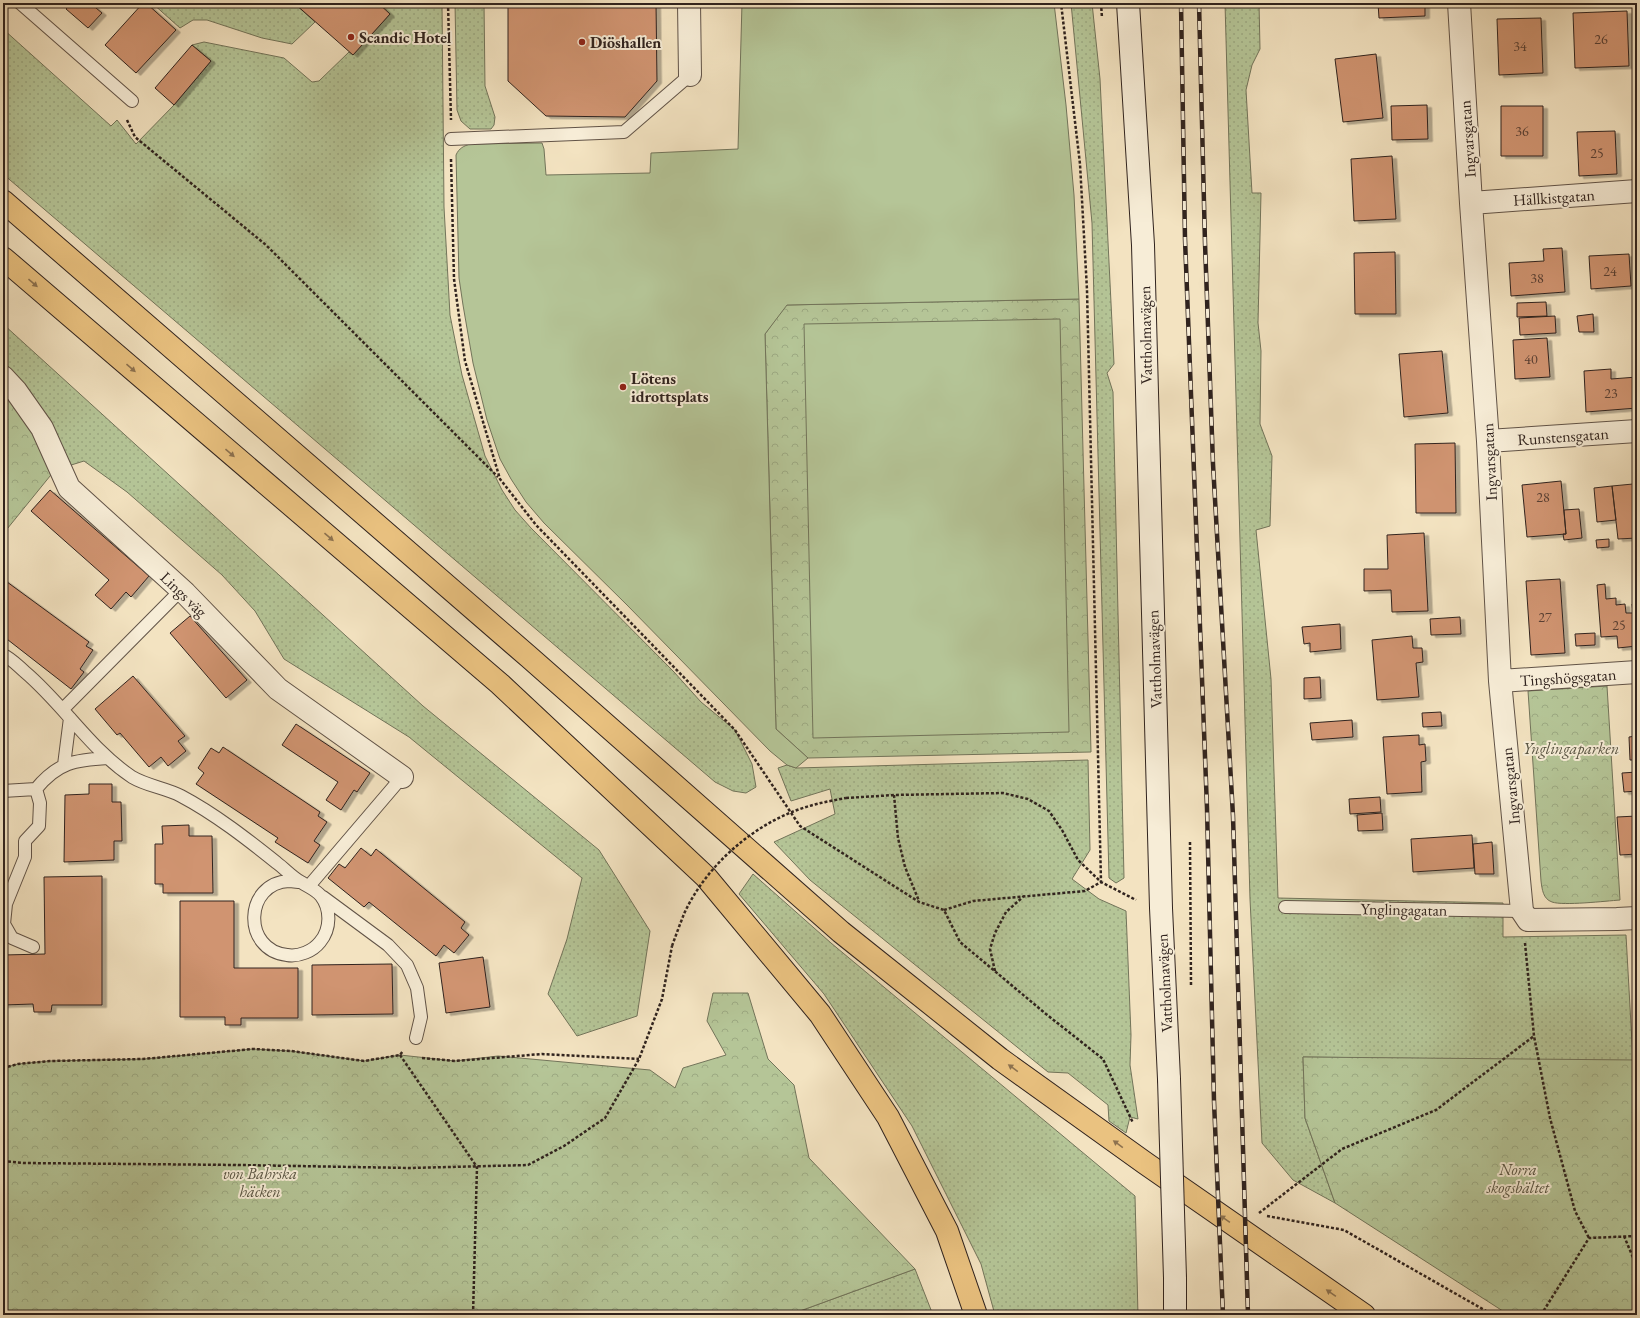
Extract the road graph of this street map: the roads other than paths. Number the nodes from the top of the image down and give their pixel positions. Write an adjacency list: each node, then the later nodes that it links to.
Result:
1 (20, 3): 6 (lane)
2 (689, 3): 5 (street)
3 (1128, 3): 34 (street, Vattholmavägen, bridge)
4 (1459, 3): 10 (street, Ingvarsgatan)
5 (690, 75): 7 (lane)
6 (132, 101)
7 (451, 139)
8 (1637, 190): 10 (street, Hällkistgatan)
9 (3, 201): 35 (main road, one-way to 9)
10 (1471, 203): 14 (street, Ingvarsgatan)
11 (3, 258): 33 (main road, one-way to 33)
12 (3, 377): 15 (street, Lings väg)
13 (1637, 431): 14 (street, Runstensgatan)
14 (1488, 441): 18 (street, Ingvarsgatan)
15 (181, 590): 19 (lane); 22 (street, Lings väg)
16 (3, 655): 19 (lane)
17 (1637, 672): 18 (street, Tingshögsgatan)
18 (1500, 681): 28 (street, Ingvarsgatan)
19 (67, 714): 20 (lane); 21 (lane)
20 (108, 758): 21 (lane); 25 (lane)
21 (64, 765): 23 (lane)
22 (402, 778): 25 (lane)
23 (36, 789): 24 (lane); 30 (lane)
24 (3, 791)
25 (305, 884): 26 (lane); 26 (lane)
26 (322, 896): 32 (lane)
27 (1285, 907): 28 (lane, Ynglingagatan)
28 (1525, 916): 29 (street, Ynglingagatan)
29 (1637, 918)
30 (8, 938): 31 (lane)
31 (33, 947)
32 (416, 1038)
33 (976, 1315)
34 (1175, 1315)
35 (1364, 1315)

